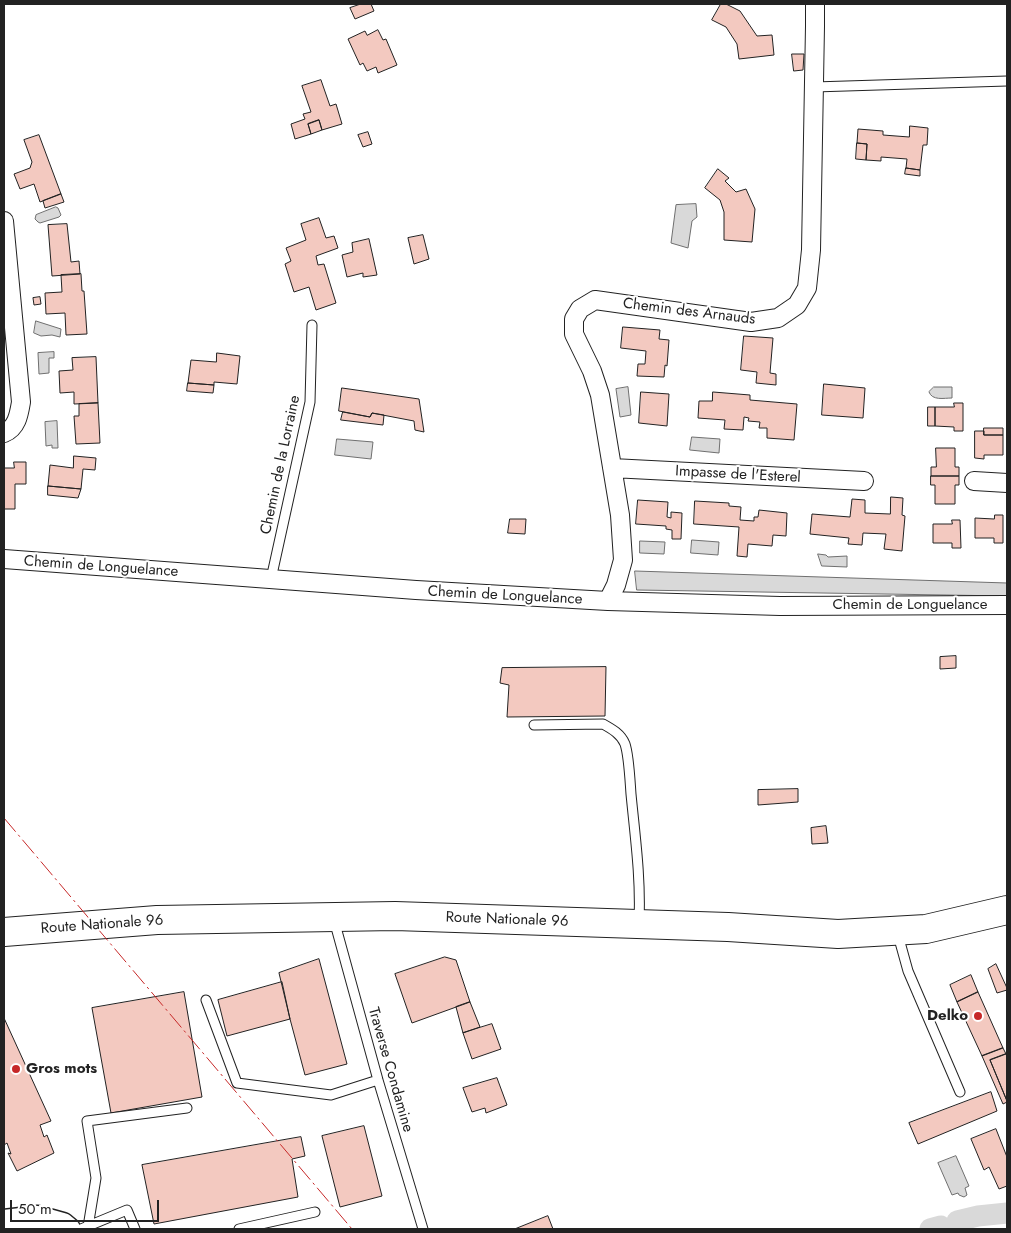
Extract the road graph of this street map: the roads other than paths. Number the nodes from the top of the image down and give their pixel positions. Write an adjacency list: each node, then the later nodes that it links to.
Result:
1 (815, 4): 3 (street, Chemin des Arnauds)
2 (1007, 80): 3 (lane)
3 (814, 87): 7 (street, Chemin des Arnauds)
4 (4, 221): 6 (street)
5 (312, 325): 12 (lane, Chemin de la Lorraine)
6 (4, 433)
7 (612, 468): 8 (street, Impasse de l'Esterel); 13 (street, Chemin des Arnauds)
8 (864, 481)
9 (974, 481): 10 (street)
10 (1007, 482)
11 (4, 559): 12 (street, Chemin de Longuelance)
12 (271, 579): 13 (street, Chemin de Longuelance)
13 (608, 601): 14 (street, Chemin de Longuelance)
14 (1007, 605)
15 (534, 725): 18 (lane)
16 (1007, 910): 19 (main road, Route Nationale 96)
17 (334, 917): 18 (main road, Route Nationale 96); 20 (main road, Route Nationale 96); 22 (lane, Traverse Condamine)
18 (638, 924): 19 (main road, Route Nationale 96)
19 (897, 930): 23 (lane)
20 (4, 932)
21 (206, 1000): 22 (lane)
22 (378, 1080): 30 (lane, Traverse Condamine)
23 (960, 1092)
24 (188, 1108): 27 (lane)
25 (316, 1212): 29 (lane)
26 (4, 1221): 27 (street)
27 (79, 1228): 28 (lane)
28 (135, 1229)
29 (239, 1229)
30 (423, 1229)

